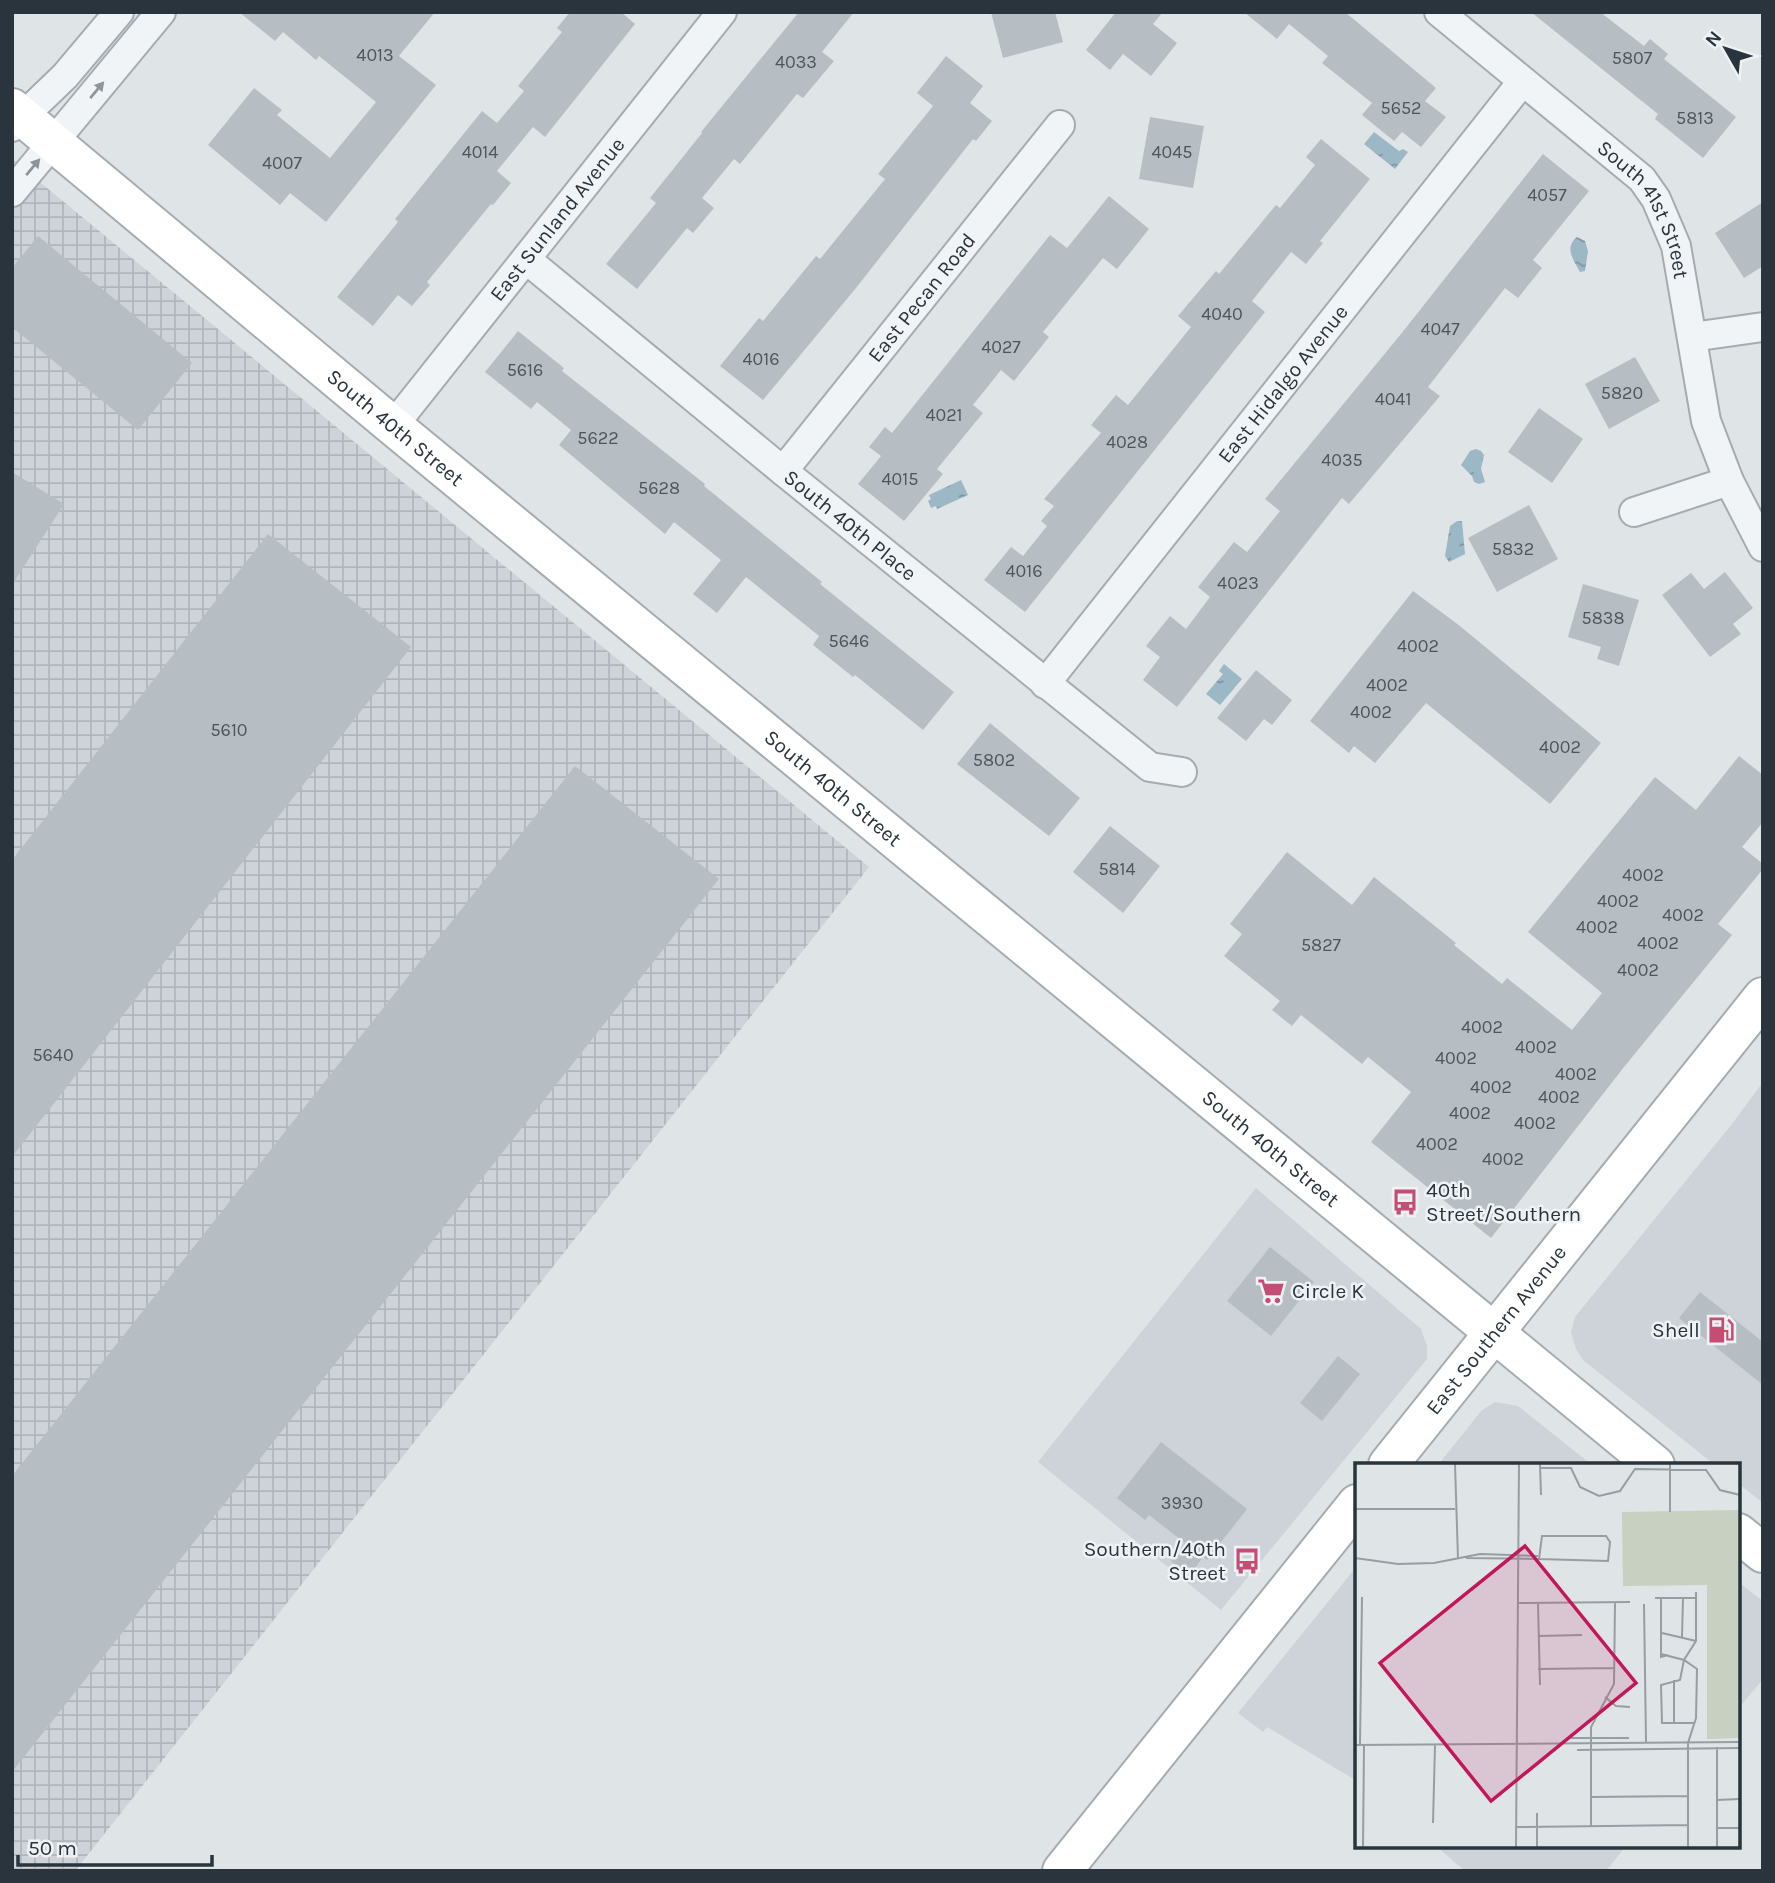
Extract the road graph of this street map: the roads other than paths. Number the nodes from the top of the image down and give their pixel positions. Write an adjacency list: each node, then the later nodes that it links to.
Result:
1 (161, 12): 5 (street)
2 (722, 12): 11 (street, East Sunland Avenue)
3 (1439, 12): 6 (street, South 41st Street)
4 (118, 13): 5 (street); 7 (street)
5 (143, 34): 9 (street, one-way to 5)
6 (1522, 82): 13 (street, South 41st Street); 19 (street, East Hidalgo Avenue)
7 (16, 117): 9 (main road, South 40th Street)
8 (1060, 125): 15 (street, East Pecan Road)
9 (53, 142): 10 (street, one-way to 9); 14 (main road, South 40th Street)
10 (12, 192)
11 (527, 260): 14 (street, East Sunland Avenue); 15 (street, South 40th Place)
12 (1763, 327): 13 (street)
13 (1692, 337): 16 (street, South 41st Street)
14 (393, 426): 22 (main road, South 40th Street)
15 (783, 471): 19 (street, South 40th Place)
16 (1730, 481): 17 (street); 18 (street, South 41st Street)
17 (1634, 512)
18 (1763, 547)
19 (1045, 684): 20 (street, South 40th Place)
20 (1182, 772)
21 (1763, 997): 22 (main road, East Southern Avenue)
22 (1493, 1334): 23 (main road, East Southern Avenue); 24 (main road, South 40th Street)
23 (1390, 1463)
24 (1652, 1463)
25 (1355, 1506): 28 (main road)
26 (1740, 1535): 27 (main road)
27 (1763, 1553)
28 (1062, 1871)

